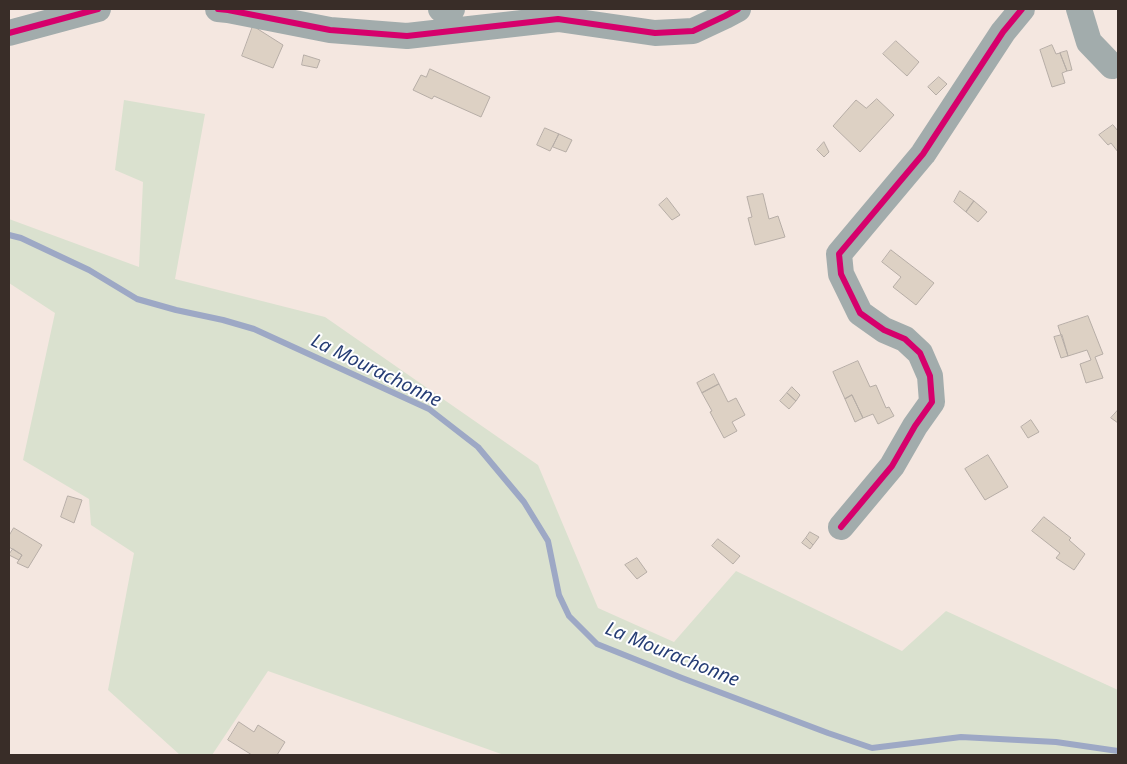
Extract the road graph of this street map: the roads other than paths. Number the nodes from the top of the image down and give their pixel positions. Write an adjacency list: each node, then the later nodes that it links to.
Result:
1 (98, 9): 10 (street)
2 (218, 9): 9 (street)
3 (440, 9): 4 (street)
4 (452, 9)
5 (474, 9): 9 (street)
6 (738, 9): 9 (street)
7 (1022, 9): 12 (street)
8 (1079, 9): 11 (street)
9 (498, 26)
10 (9, 32)
11 (1112, 66)
12 (841, 527)

